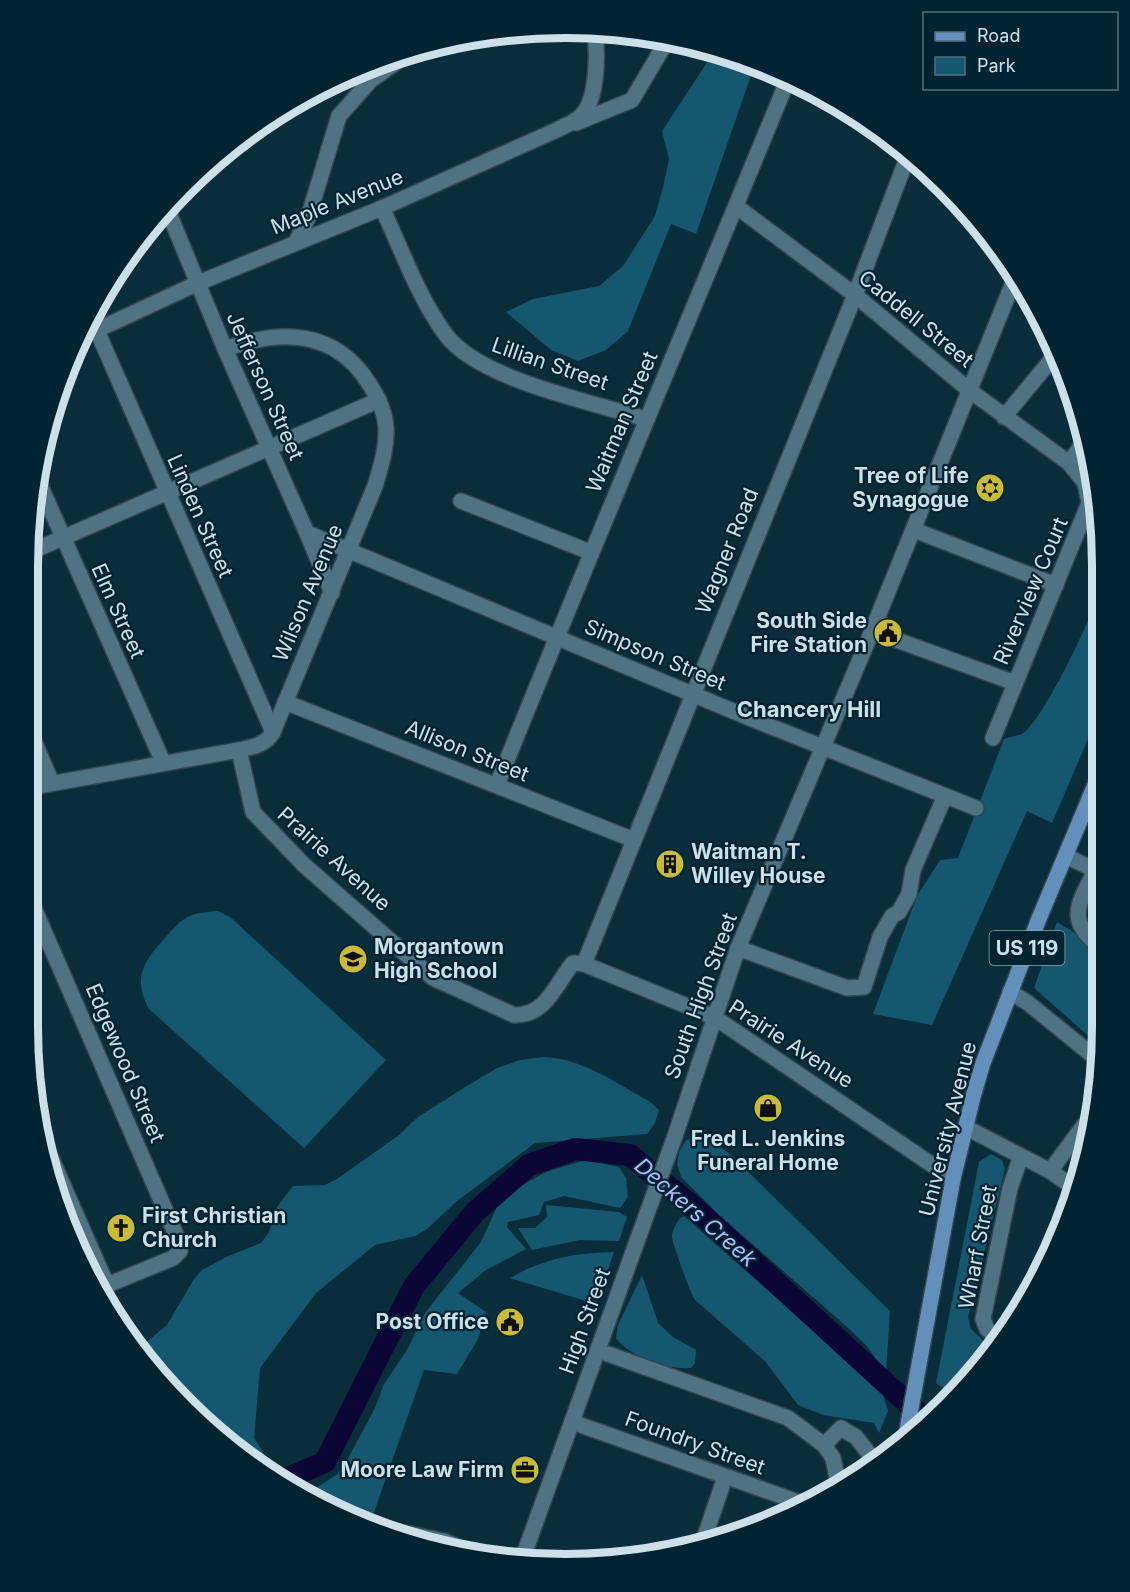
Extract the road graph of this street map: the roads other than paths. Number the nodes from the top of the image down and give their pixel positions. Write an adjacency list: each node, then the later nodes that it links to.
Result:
1 (595, 39): 5 (street, Maple Avenue)
2 (663, 47): 5 (street)
3 (389, 67): 10 (street)
4 (785, 86): 7 (street, Waitman Street)
5 (559, 129): 8 (street, Maple Avenue)
6 (906, 162): 13 (street, Wagner Road)
7 (737, 207): 13 (street, Caddell Street); 21 (street, Waitman Street)
8 (382, 208): 10 (street, Maple Avenue); 21 (street, Lillian Street)
9 (169, 215): 11 (street, Jefferson Street)
10 (296, 242): 11 (street, Maple Avenue)
11 (198, 283): 14 (street, Maple Avenue); 16 (street, Jefferson Street)
12 (1012, 285): 18 (street, South High Street)
13 (855, 295): 18 (street, Caddell Street); 41 (street, Wagner Road)
14 (95, 326)
15 (92, 331): 26 (street, Linden Street)
16 (225, 349): 19 (street, Wilson Avenue); 22 (street, Jefferson Street)
17 (1051, 360): 20 (street)
18 (969, 390): 20 (street, Caddell Street); 30 (street, South High Street)
19 (379, 400): 22 (street); 34 (street, Wilson Avenue)
20 (1004, 417): 24 (street, Caddell Street)
21 (646, 419): 35 (street, Waitman Street)
22 (269, 447): 26 (street); 31 (street, Jefferson Street)
23 (1079, 448): 24 (street)
24 (1069, 463): 27 (street, Riverview Court)
25 (43, 492): 32 (street, Elm Street)
26 (166, 492): 32 (street); 43 (street, Linden Street)
27 (1088, 500)
28 (461, 501): 35 (street)
29 (1089, 504): 36 (street, Riverview Court)
30 (914, 530): 36 (street); 38 (street, South High Street)
31 (307, 533): 34 (street); 37 (street, Jefferson Street)
32 (62, 537): 33 (street); 48 (street, Elm Street)
33 (38, 548)
34 (350, 551): 37 (street, Wilson Avenue); 39 (street, Simpson Street)
35 (590, 552): 39 (street, Waitman Street)
36 (1056, 585): 40 (street, Riverview Court)
37 (333, 592): 42 (street, Wilson Avenue)
38 (872, 631): 40 (street); 45 (street, South High Street)
39 (557, 637): 41 (street, Simpson Street); 50 (street, Waitman Street)
40 (1015, 683): 44 (street, Riverview Court)
41 (692, 693): 45 (street, Simpson Street); 55 (street, Wagner Road)
42 (285, 702): 43 (street, Wilson Avenue); 50 (street, Allison Street)
43 (273, 732): 46 (street)
44 (993, 738)
45 (824, 747): 53 (street, Simpson Street); 61 (street, South High Street)
46 (239, 750): 48 (street); 62 (street, Prairie Avenue)
47 (38, 751): 49 (street)
48 (163, 762): 49 (street)
49 (52, 783): 51 (street)
50 (497, 785): 55 (street, Allison Street)
51 (38, 786)
52 (1092, 793): 56 (main road, University Avenue / US 119)
53 (945, 796): 54 (street, Simpson Street); 61 (street)
54 (976, 808)
55 (634, 840): 62 (street, Wagner Road)
56 (1066, 856): 57 (street); 63 (main road, University Avenue / US 119)
57 (1092, 869)
58 (1092, 883): 60 (street)
59 (38, 917): 75 (street, Edgewood Street)
60 (1092, 941)
61 (738, 948): 64 (street, South High Street)
62 (584, 964): 64 (street, Prairie Avenue)
63 (1010, 992): 65 (street); 67 (main road, University Avenue / US 119)
64 (714, 1017): 66 (street, South High Street); 71 (street, Prairie Avenue)
65 (1091, 1054)
66 (688, 1097): 78 (street, High Street)
67 (965, 1127): 69 (street); 71 (main road, University Avenue / US 119)
68 (1082, 1127): 70 (street)
69 (1021, 1156): 70 (street); 76 (street, Wharf Street)
70 (1050, 1171): 73 (street)
71 (953, 1179): 79 (main road, University Avenue / US 119)
72 (61, 1183): 74 (street)
73 (1069, 1184)
74 (98, 1271)
75 (105, 1286)
76 (993, 1335)
77 (608, 1354): 80 (street)
78 (572, 1422): 82 (street, Foundry Street); 86 (street, High Street)
79 (906, 1429)
80 (824, 1445): 81 (street); 83 (street)
81 (871, 1456)
82 (725, 1477): 84 (street, Foundry Street); 85 (street)
83 (836, 1479)
84 (796, 1501)
85 (705, 1536)
86 (525, 1553)

